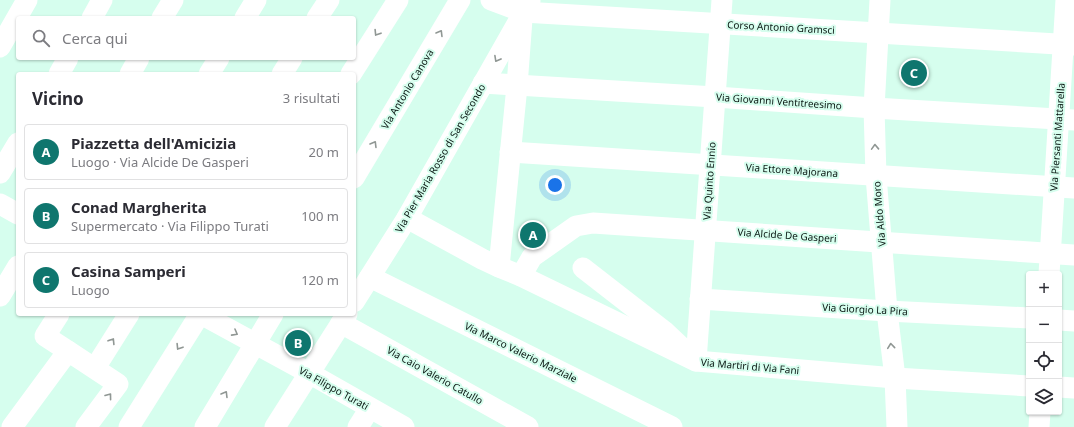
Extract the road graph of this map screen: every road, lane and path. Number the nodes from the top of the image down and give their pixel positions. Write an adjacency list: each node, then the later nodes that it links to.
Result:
1 (27, 0): 13 (street)
2 (102, 0): 14 (street)
3 (173, 0): 15 (street)
4 (256, 0): 16 (street)
5 (328, 0): 17 (street)
6 (398, 0): 31 (street, one-way to 31)
7 (460, 0): 41 (street, Via Antonio Canova, one-way to 7)
8 (491, 0): 12 (street, Corso Antonio Gramsci)
9 (722, 0): 19 (street, Via Quinto Ennio)
10 (880, 0): 20 (street, Via Aldo Moro)
11 (1066, 0): 21 (street, Via Piersanti Mattarella)
12 (526, 6): 19 (street, Corso Antonio Gramsci); 32 (street, Via Pier Maria Rosso di San Secondo, one-way to 32); 33 (street)
13 (18, 16)
14 (93, 16)
15 (163, 16)
16 (245, 16)
17 (318, 16)
18 (16, 19): 22 (street)
19 (721, 24): 20 (street, Corso Antonio Gramsci); 34 (street, Via Quinto Ennio)
20 (878, 33): 21 (street, Corso Antonio Gramsci); 35 (street, Via Aldo Moro)
21 (1069, 45): 36 (street, Via Piersanti Mattarella)
22 (0, 47)
23 (67, 60): 27 (street)
24 (138, 60): 28 (street)
25 (218, 60): 29 (street)
26 (291, 60): 30 (street)
27 (60, 72)
28 (131, 72)
29 (210, 72)
30 (283, 72)
31 (352, 72)
32 (483, 83): 33 (street, Via Giovanni Ventitreesimo); 46 (street, Via Pier Maria Rosso di San Secondo)
33 (517, 86): 34 (street, Via Giovanni Ventitreesimo); 38 (street)
34 (715, 97): 35 (street, Via Giovanni Ventitreesimo); 39 (street, Via Quinto Ennio)
35 (874, 108): 36 (street, Via Giovanni Ventitreesimo); 42 (street, Via Aldo Moro, one-way to 35)
36 (1066, 120): 43 (street, Via Piersanti Mattarella)
37 (16, 146): 40 (street)
38 (510, 152): 39 (street, Via Ettore Majorana); 51 (street)
39 (710, 165): 42 (street, Via Ettore Majorana); 47 (street, Via Quinto Ennio)
40 (0, 173)
41 (356, 175)
42 (876, 176): 43 (street, Via Ettore Majorana); 48 (street, Via Aldo Moro)
43 (1064, 188): 49 (street, Via Piersanti Mattarella)
44 (0, 204): 45 (street)
45 (16, 213)
46 (407, 218): 51 (street, Via Martiri di Via Fani); 56 (street, Via Pier Maria Rosso di San Secondo)
47 (705, 230): 48 (street, Via Alcide De Gasperi); 55 (street, Via Alcide De Gasperi); 59 (street, Via Quinto Ennio)
48 (882, 242): 49 (street, Via Alcide De Gasperi); 60 (street, Via Aldo Moro)
49 (1050, 253): 50 (street, Via Alcide De Gasperi); 54 (street, Via Piersanti Mattarella)
50 (1074, 255)
51 (499, 268): 55 (street, Via Martiri di Via Fani)
52 (583, 268): 72 (street)
53 (16, 269): 57 (street)
54 (1049, 271)
55 (521, 276): 72 (street, Via Martiri di Via Fani)
56 (370, 277): 58 (street, Via Pier Maria Rosso di San Secondo); 89 (street, Via Marco Valerio Marziale)
57 (0, 296)
58 (356, 299)
59 (700, 299): 60 (street, Via Giorgio La Pira); 72 (street, Via Quinto Ennio)
60 (887, 311): 66 (street, Via Giorgio La Pira); 75 (street, Via Aldo Moro, one-way to 60)
61 (58, 316): 71 (street)
62 (128, 316): 73 (street, one-way to 62)
63 (199, 316): 83 (street, one-way to 83)
64 (204, 316): 70 (street, Via Filippo Turati, one-way to 70)
65 (272, 316): 70 (street)
66 (1026, 318)
67 (344, 319): 74 (street); 88 (street, Via Caio Valerio Catullo)
68 (1062, 320): 69 (street)
69 (1074, 321)
70 (255, 344): 74 (street, Via Filippo Turati); 84 (street, one-way to 70)
71 (68, 351): 73 (street); 81 (street)
72 (696, 361): 75 (street, Via Martiri di Via Fani)
73 (95, 368): 82 (street, one-way to 73)
74 (309, 373): 79 (street, Via Filippo Turati); 85 (street)
75 (894, 378): 76 (street, Via Martiri di Via Fani); 90 (street, Via Aldo Moro)
76 (1026, 386)
77 (1062, 387): 78 (street)
78 (1074, 388)
79 (370, 408): 86 (street); 87 (street, Via Filippo Turati)
80 (1040, 415): 91 (street)
81 (12, 427)
82 (86, 427)
83 (129, 427)
84 (205, 427)
85 (275, 427)
86 (358, 427)
87 (404, 427)
88 (528, 427)
89 (672, 427)
90 (897, 427)
91 (1039, 427)

